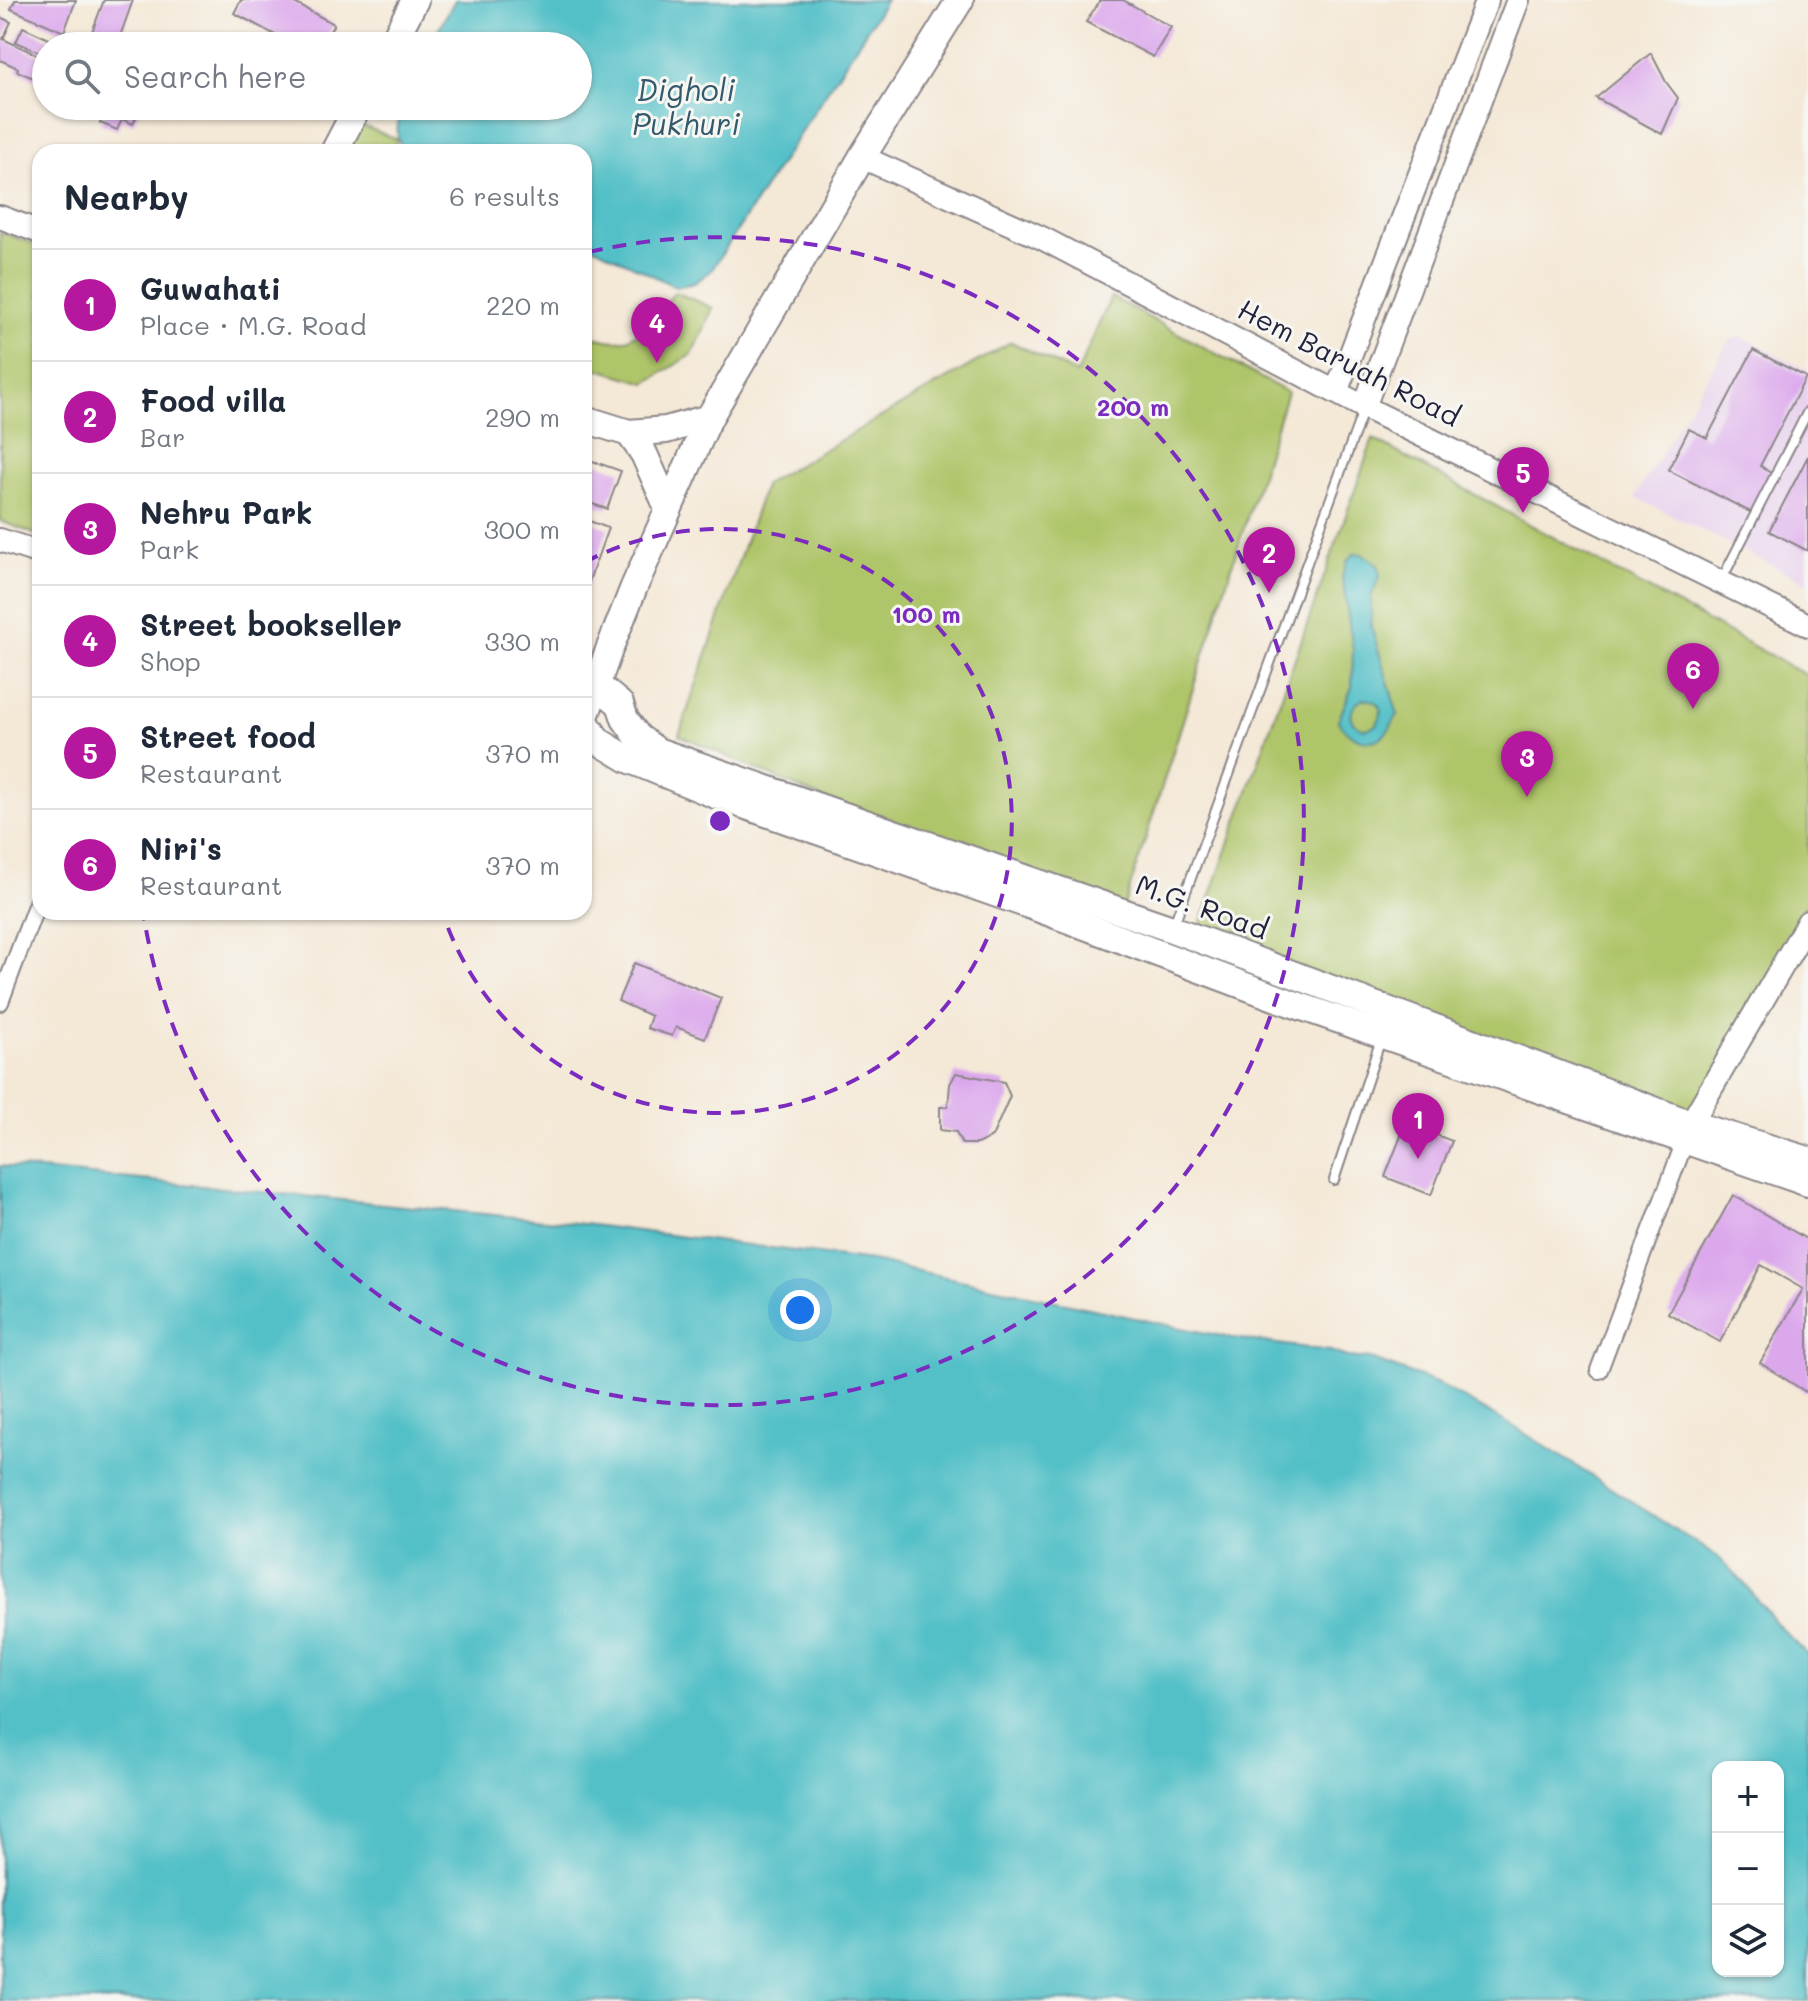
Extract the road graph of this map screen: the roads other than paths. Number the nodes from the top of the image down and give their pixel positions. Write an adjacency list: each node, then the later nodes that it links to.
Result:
1 (415, 0): 5 (main road)
2 (960, 0): 8 (main road)
3 (1487, 0): 11 (street)
4 (1518, 0): 12 (street)
5 (398, 32)
6 (351, 120): 7 (main road)
7 (338, 144)
8 (862, 157): 11 (street, Hem Baruah Road); 14 (main road)
9 (0, 217): 10 (street)
10 (32, 229)
11 (1336, 392): 12 (street, Hem Baruah Road)
12 (1364, 407): 20 (street, Hem Baruah Road); 29 (lane)
13 (1808, 411): 20 (lane)
14 (709, 418): 16 (main road); 17 (main road)
15 (592, 421): 16 (main road)
16 (629, 433): 17 (main road)
17 (668, 508): 22 (main road)
18 (0, 540): 19 (street)
19 (32, 550)
20 (1721, 582): 21 (street, Hem Baruah Road)
21 (1808, 625)
22 (597, 685): 23 (main road); 24 (main road)
23 (592, 698)
24 (638, 737): 25 (street); 29 (main road, M.G. Road)
25 (592, 739)
26 (592, 740): 31 (main road)
27 (32, 916): 30 (street)
28 (1808, 922): 32 (street)
29 (1172, 929): 32 (main road, M.G. Road)
30 (0, 1002)
31 (1382, 1035): 32 (main road); 34 (lane)
32 (1688, 1133): 33 (main road, M.G. Road); 35 (main road); 36 (street)
33 (1808, 1160)
34 (1334, 1180)
35 (1808, 1183)
36 (1599, 1370)

